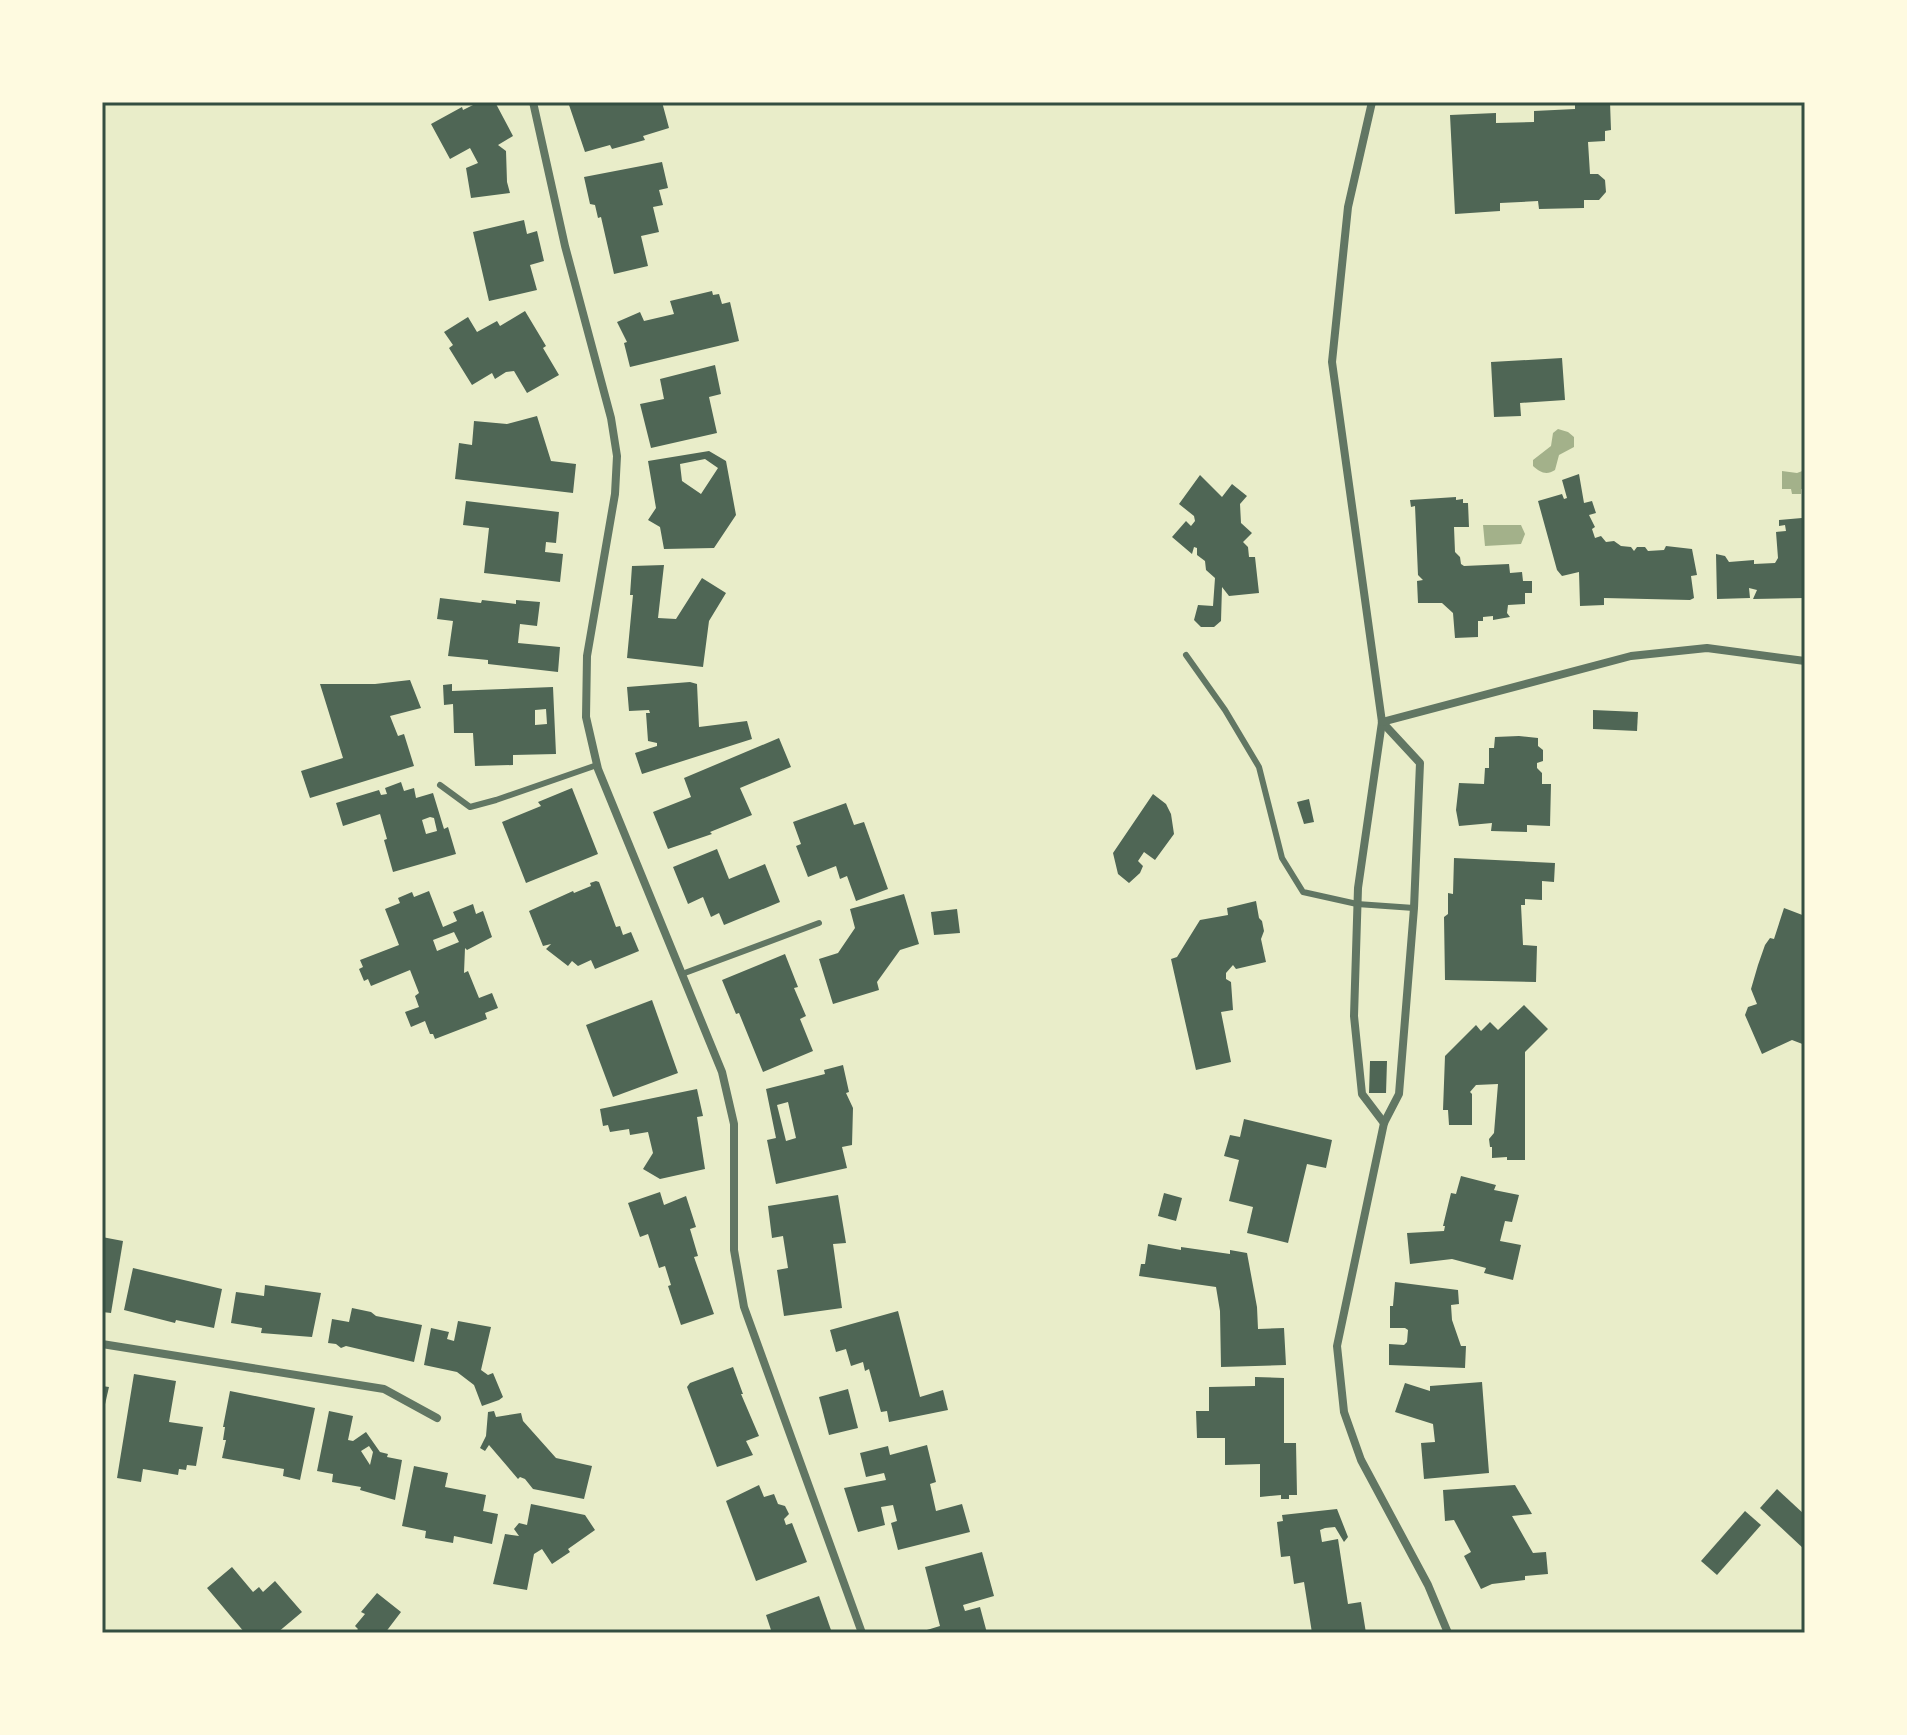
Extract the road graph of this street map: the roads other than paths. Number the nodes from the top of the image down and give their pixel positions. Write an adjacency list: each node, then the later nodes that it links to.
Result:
1 (533, 102): 6 (street)
2 (1372, 102): 5 (street)
3 (1186, 655): 8 (lane)
4 (1805, 661): 5 (street)
5 (1382, 722): 8 (street); 9 (street)
6 (597, 765): 7 (lane); 11 (street)
7 (440, 785)
8 (1357, 904): 9 (lane); 12 (street)
9 (1414, 908): 12 (street)
10 (819, 923): 11 (lane)
11 (682, 974): 15 (street)
12 (1384, 1123): 16 (street)
13 (102, 1344): 14 (street)
14 (437, 1418)
15 (862, 1633)
16 (1448, 1633)

